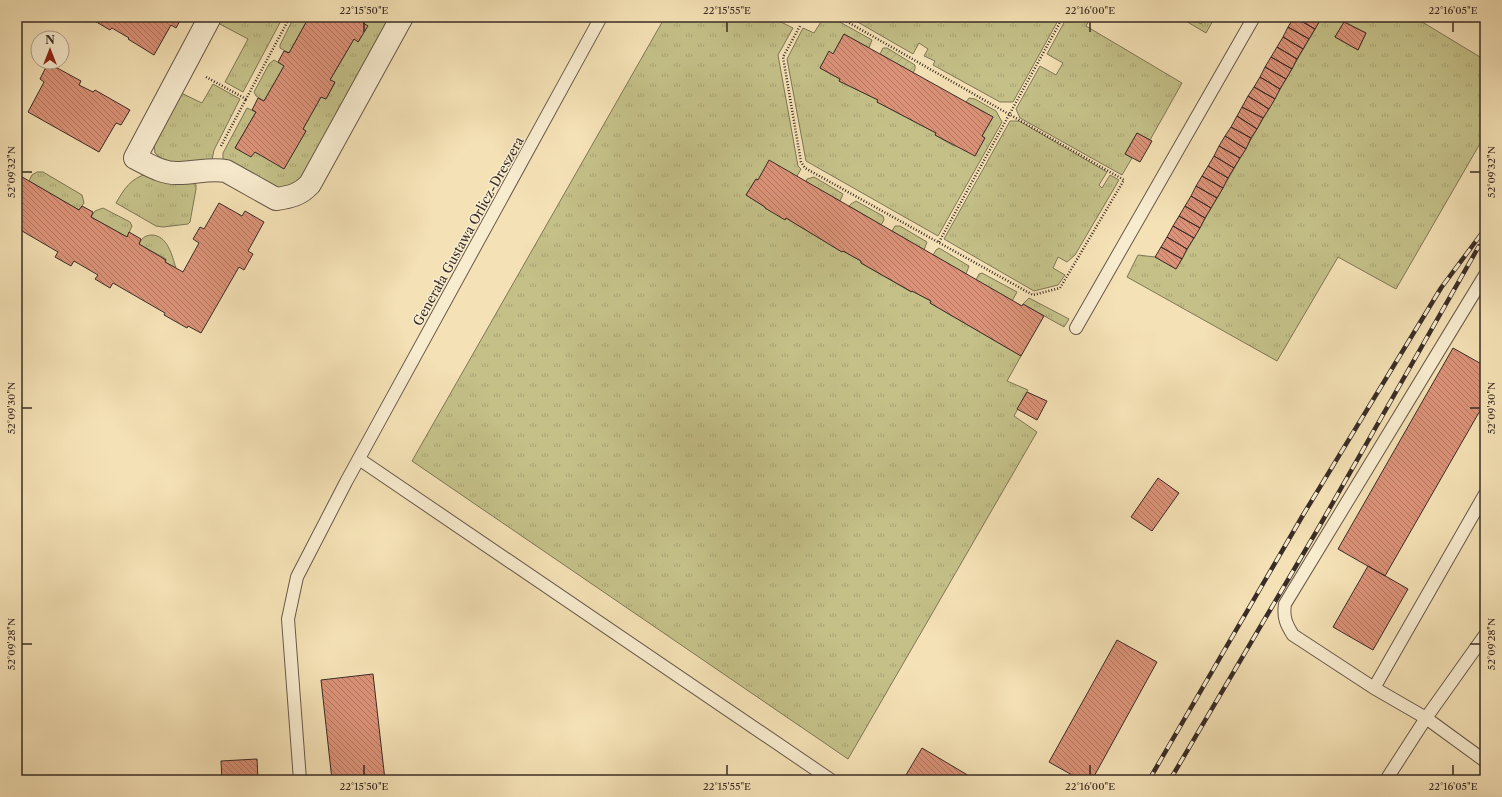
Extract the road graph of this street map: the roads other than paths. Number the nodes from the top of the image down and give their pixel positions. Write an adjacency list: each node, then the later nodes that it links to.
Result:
1 (210, 17): 2 (street)
2 (402, 17)
3 (600, 17): 7 (lane, Generała Gustawa Orlicz-Dreszera)
4 (1254, 17): 6 (lane)
5 (1485, 275): 10 (lane)
6 (1076, 328)
7 (359, 459): 13 (lane, Generała Gustawa Orlicz-Dreszera); 14 (lane)
8 (1485, 494): 10 (lane)
9 (1485, 635): 11 (lane)
10 (1374, 688): 11 (lane)
11 (1426, 718): 12 (lane); 15 (lane)
12 (1485, 761)
13 (300, 780)
14 (831, 780)
15 (1386, 780)

